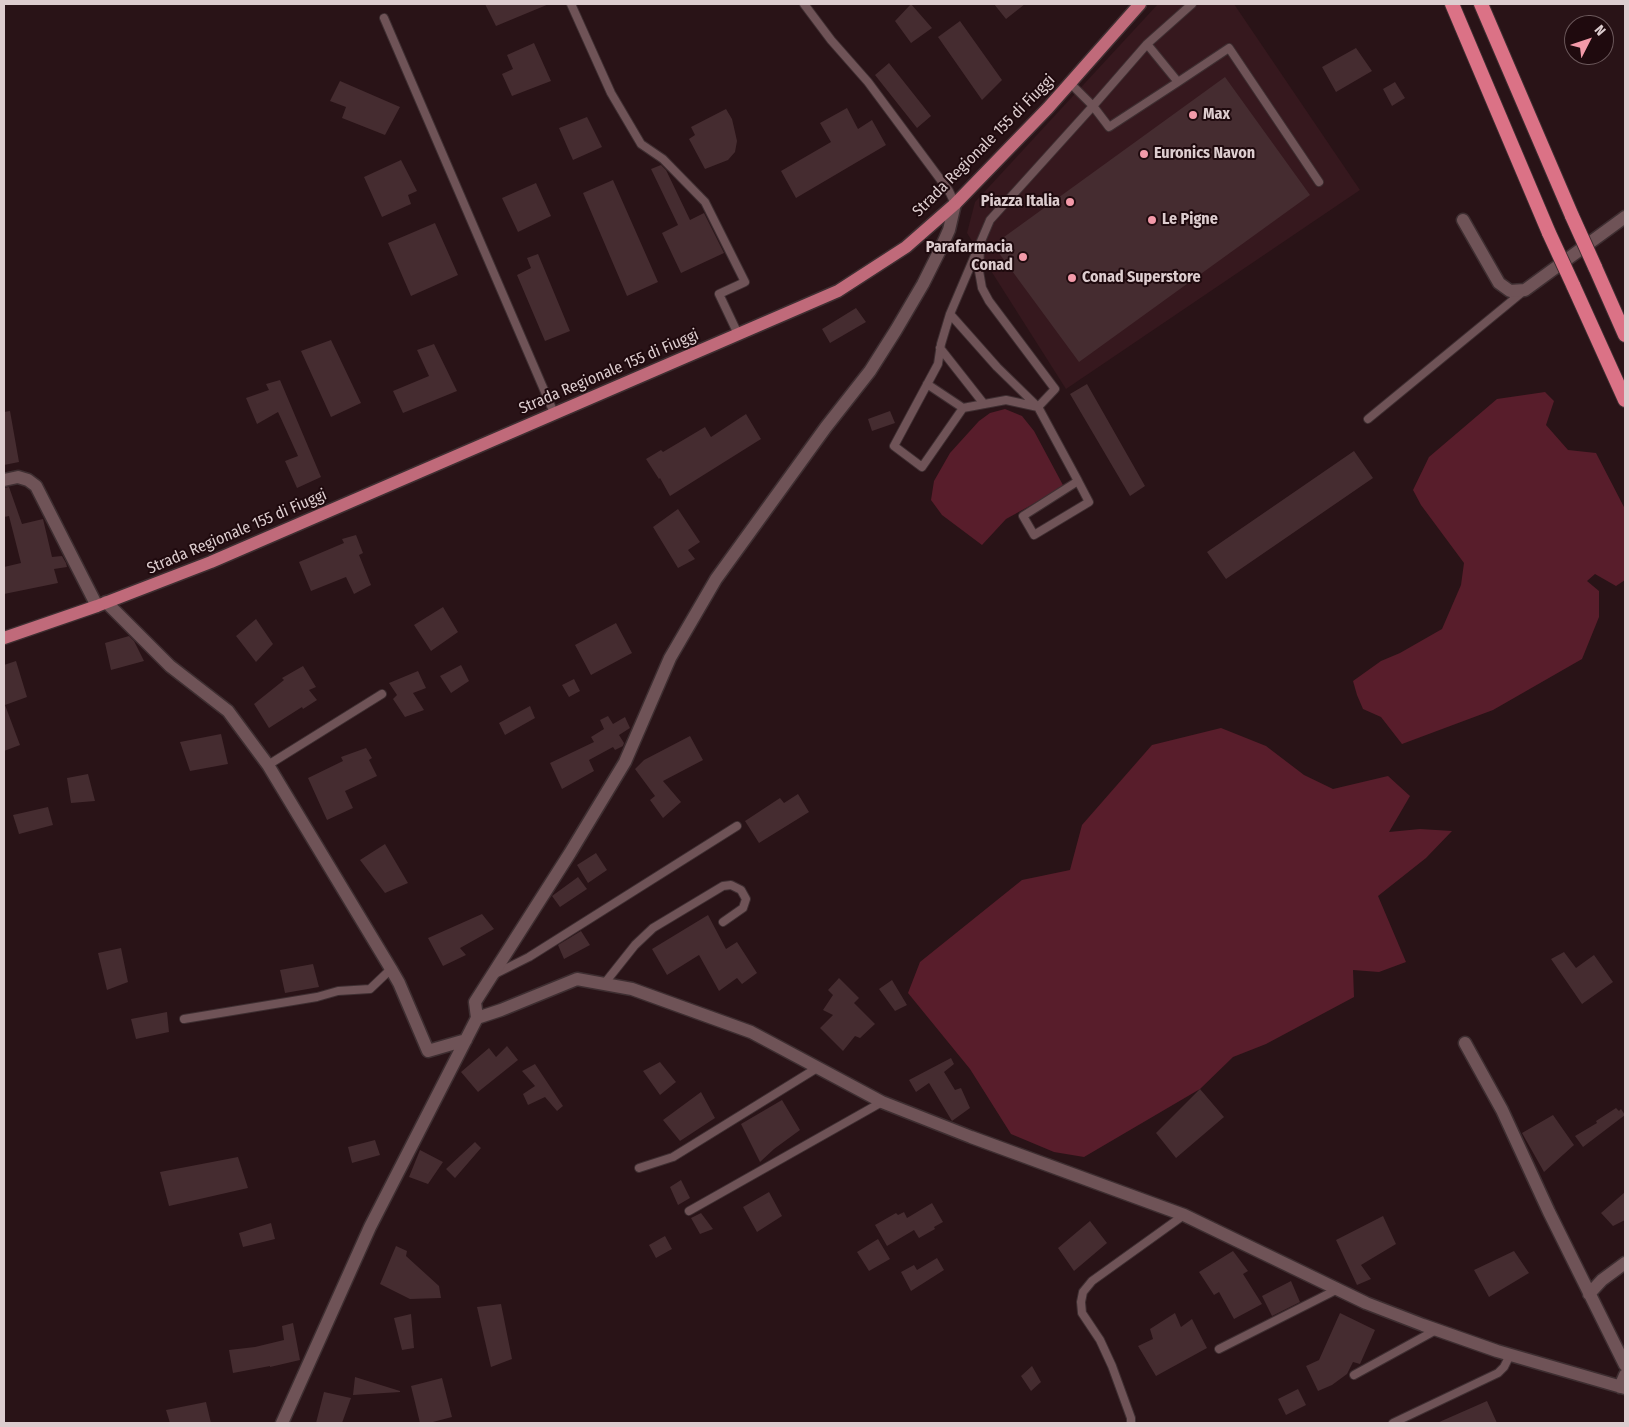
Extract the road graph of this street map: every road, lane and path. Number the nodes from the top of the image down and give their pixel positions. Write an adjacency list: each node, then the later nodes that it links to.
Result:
1 (571, 4): 19 (lane)
2 (804, 4): 13 (lane)
3 (1140, 4): 10 (main road, Strada Regionale 155 di Fiuggi)
4 (1192, 4): 8 (lane)
5 (1452, 4): 23 (highway, bridge)
6 (1481, 4): 20 (highway, bridge)
7 (384, 18): 27 (lane)
8 (1147, 44): 9 (lane); 11 (lane)
9 (1178, 82): 11 (lane); 12 (lane)
10 (1070, 83): 11 (lane); 13 (main road, Strada Regionale 155 di Fiuggi)
11 (1093, 106): 16 (lane)
12 (1319, 182)
13 (955, 204): 19 (main road, Strada Regionale 155 di Fiuggi); 38 (street)
14 (1625, 217): 17 (street)
15 (1463, 220): 17 (street)
16 (981, 241): 18 (lane); 25 (lane)
17 (1525, 290): 28 (lane)
18 (950, 314): 21 (lane); 25 (lane)
19 (738, 334): 27 (main road, Strada Regionale 155 di Fiuggi)
20 (1625, 335)
21 (940, 348): 22 (lane); 24 (lane)
22 (927, 384): 26 (lane); 26 (lane)
23 (1625, 400)
24 (984, 404): 25 (lane); 26 (lane)
25 (1038, 407): 30 (lane)
26 (963, 408)
27 (554, 413): 31 (main road, Strada Regionale 155 di Fiuggi)
28 (1368, 419)
29 (4, 480): 31 (street)
30 (1078, 480): 30 (lane)
31 (102, 604): 32 (main road, Strada Regionale 155 di Fiuggi); 34 (street)
32 (4, 638)
33 (382, 694): 34 (lane)
34 (268, 765): 37 (street)
35 (736, 826): 38 (lane)
36 (723, 922): 39 (lane)
37 (391, 969): 41 (lane); 42 (street)
38 (492, 976): 40 (street)
39 (604, 984): 40 (street); 44 (street)
40 (477, 1018): 42 (street)
41 (184, 1019)
42 (466, 1040): 58 (street)
43 (1465, 1043): 51 (street)
44 (817, 1068): 45 (street); 46 (lane)
45 (882, 1102): 47 (lane); 48 (street)
46 (640, 1168)
47 (689, 1211)
48 (1184, 1215): 50 (street); 59 (lane)
49 (1625, 1263): 51 (street)
50 (1338, 1289): 52 (street); 53 (lane)
51 (1589, 1294): 55 (street)
52 (1436, 1330): 54 (street); 56 (lane)
53 (1219, 1348)
54 (1510, 1355): 57 (street); 60 (lane)
55 (1625, 1365)
56 (1354, 1375)
57 (1624, 1384)
58 (282, 1423)
59 (1130, 1423)
60 (1394, 1423)

